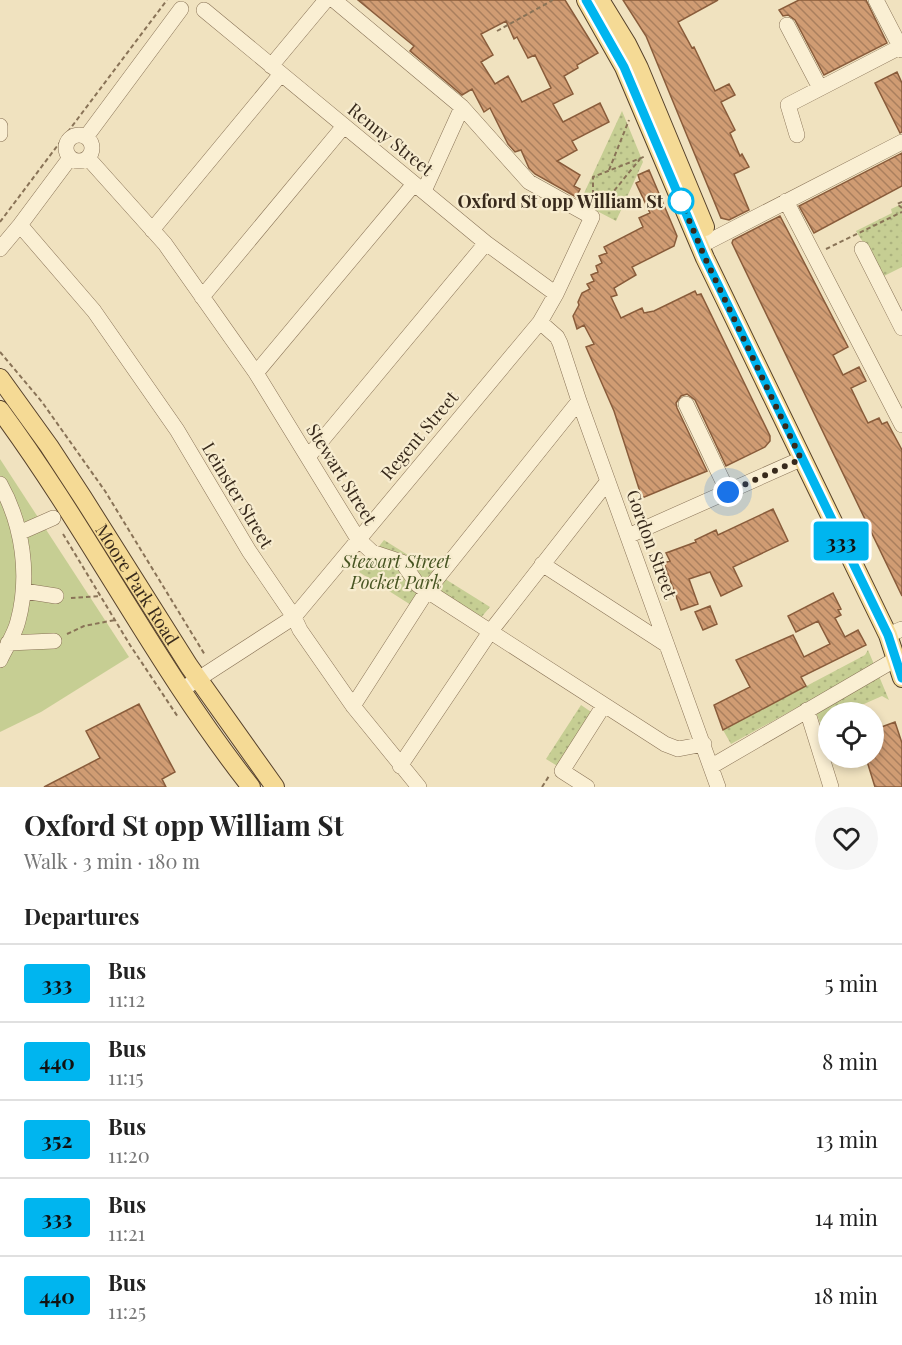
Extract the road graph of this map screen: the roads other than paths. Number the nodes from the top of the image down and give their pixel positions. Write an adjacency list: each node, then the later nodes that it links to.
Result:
1 (326, 0): 10 (street)
2 (334, 0): 12 (street)
3 (586, 0): 26 (main road)
4 (600, 0): 26 (main road)
5 (883, 3): 9 (street)
6 (180, 5): 7 (street); 17 (street)
7 (206, 5): 10 (street, Renny Street)
8 (787, 25): 11 (street)
9 (901, 49): 11 (street)
10 (276, 70): 14 (street, Renny Street); 24 (street)
11 (820, 88): 16 (street)
12 (462, 107): 21 (street); 29 (street, Regent Street)
13 (0, 126): 15 (street)
14 (344, 126): 21 (street, Renny Street); 30 (street)
15 (0, 134)
16 (797, 135)
17 (86, 137): 19 (street); 20 (street)
18 (902, 142): 22 (street)
19 (70, 158): 20 (street); 23 (street)
20 (88, 158): 24 (street, Stewart Street)
21 (419, 187): 25 (street, Renny Street); 33 (street)
22 (786, 201): 26 (street); 38 (street)
23 (20, 225): 27 (street); 52 (street, Leinster Street)
24 (152, 230): 30 (street, Stewart Street)
25 (486, 243): 29 (street, Renny Street); 39 (street)
26 (705, 244): 40 (main road); 54 (main road)
27 (0, 249)
28 (862, 249): 32 (street)
29 (556, 294): 31 (street, Regent Street)
30 (202, 297): 33 (street, Stewart Street)
31 (540, 321): 35 (street, Gordon Street); 47 (street, Regent Street)
32 (902, 328)
33 (256, 373): 39 (street, Stewart Street)
34 (0, 378): 61 (main road, Moore Park Road)
35 (579, 401): 41 (street, Gordon Street); 50 (street)
36 (686, 404): 43 (street)
37 (0, 410): 62 (main road, Moore Park Road)
38 (902, 425)
39 (308, 457): 47 (street, Stewart Street)
40 (801, 459): 43 (street); 54 (main road)
41 (608, 481): 46 (street, Gordon Street); 48 (street)
42 (0, 484): 45 (street)
43 (728, 492): 46 (street)
44 (53, 518): 45 (street)
45 (19, 533): 49 (street)
46 (628, 536): 57 (street, Gordon Street)
47 (358, 539): 50 (street, Stewart Street); 52 (street, Regent Street)
48 (542, 564): 53 (street); 57 (street)
49 (24, 591): 51 (street); 56 (street)
50 (427, 591): 53 (street, Stewart Street); 64 (street)
51 (56, 596)
52 (294, 616): 61 (street, Regent Street); 64 (street, Leinster Street)
53 (490, 632): 63 (street, Stewart Street); 67 (street)
54 (898, 634): 58 (main road)
55 (54, 640): 56 (street)
56 (8, 643): 59 (street)
57 (667, 645): 66 (street, Gordon Street)
58 (896, 659): 60 (main road); 65 (street)
59 (0, 660)
60 (902, 678)
61 (198, 679): 62 (street, Regent Street); 70 (main road, Moore Park Road)
62 (181, 690): 69 (main road, Moore Park Road)
63 (604, 705): 66 (street, Stewart Street); 72 (street)
64 (353, 706): 67 (street, Leinster Street)
65 (807, 710): 68 (street); 74 (street)
66 (704, 744): 68 (street, Gordon Street)
67 (400, 766): 71 (street, Leinster Street)
68 (712, 766): 73 (street, Gordon Street)
69 (251, 787)
70 (275, 787)
71 (419, 787)
72 (586, 787)
73 (718, 787)
74 (831, 787)

